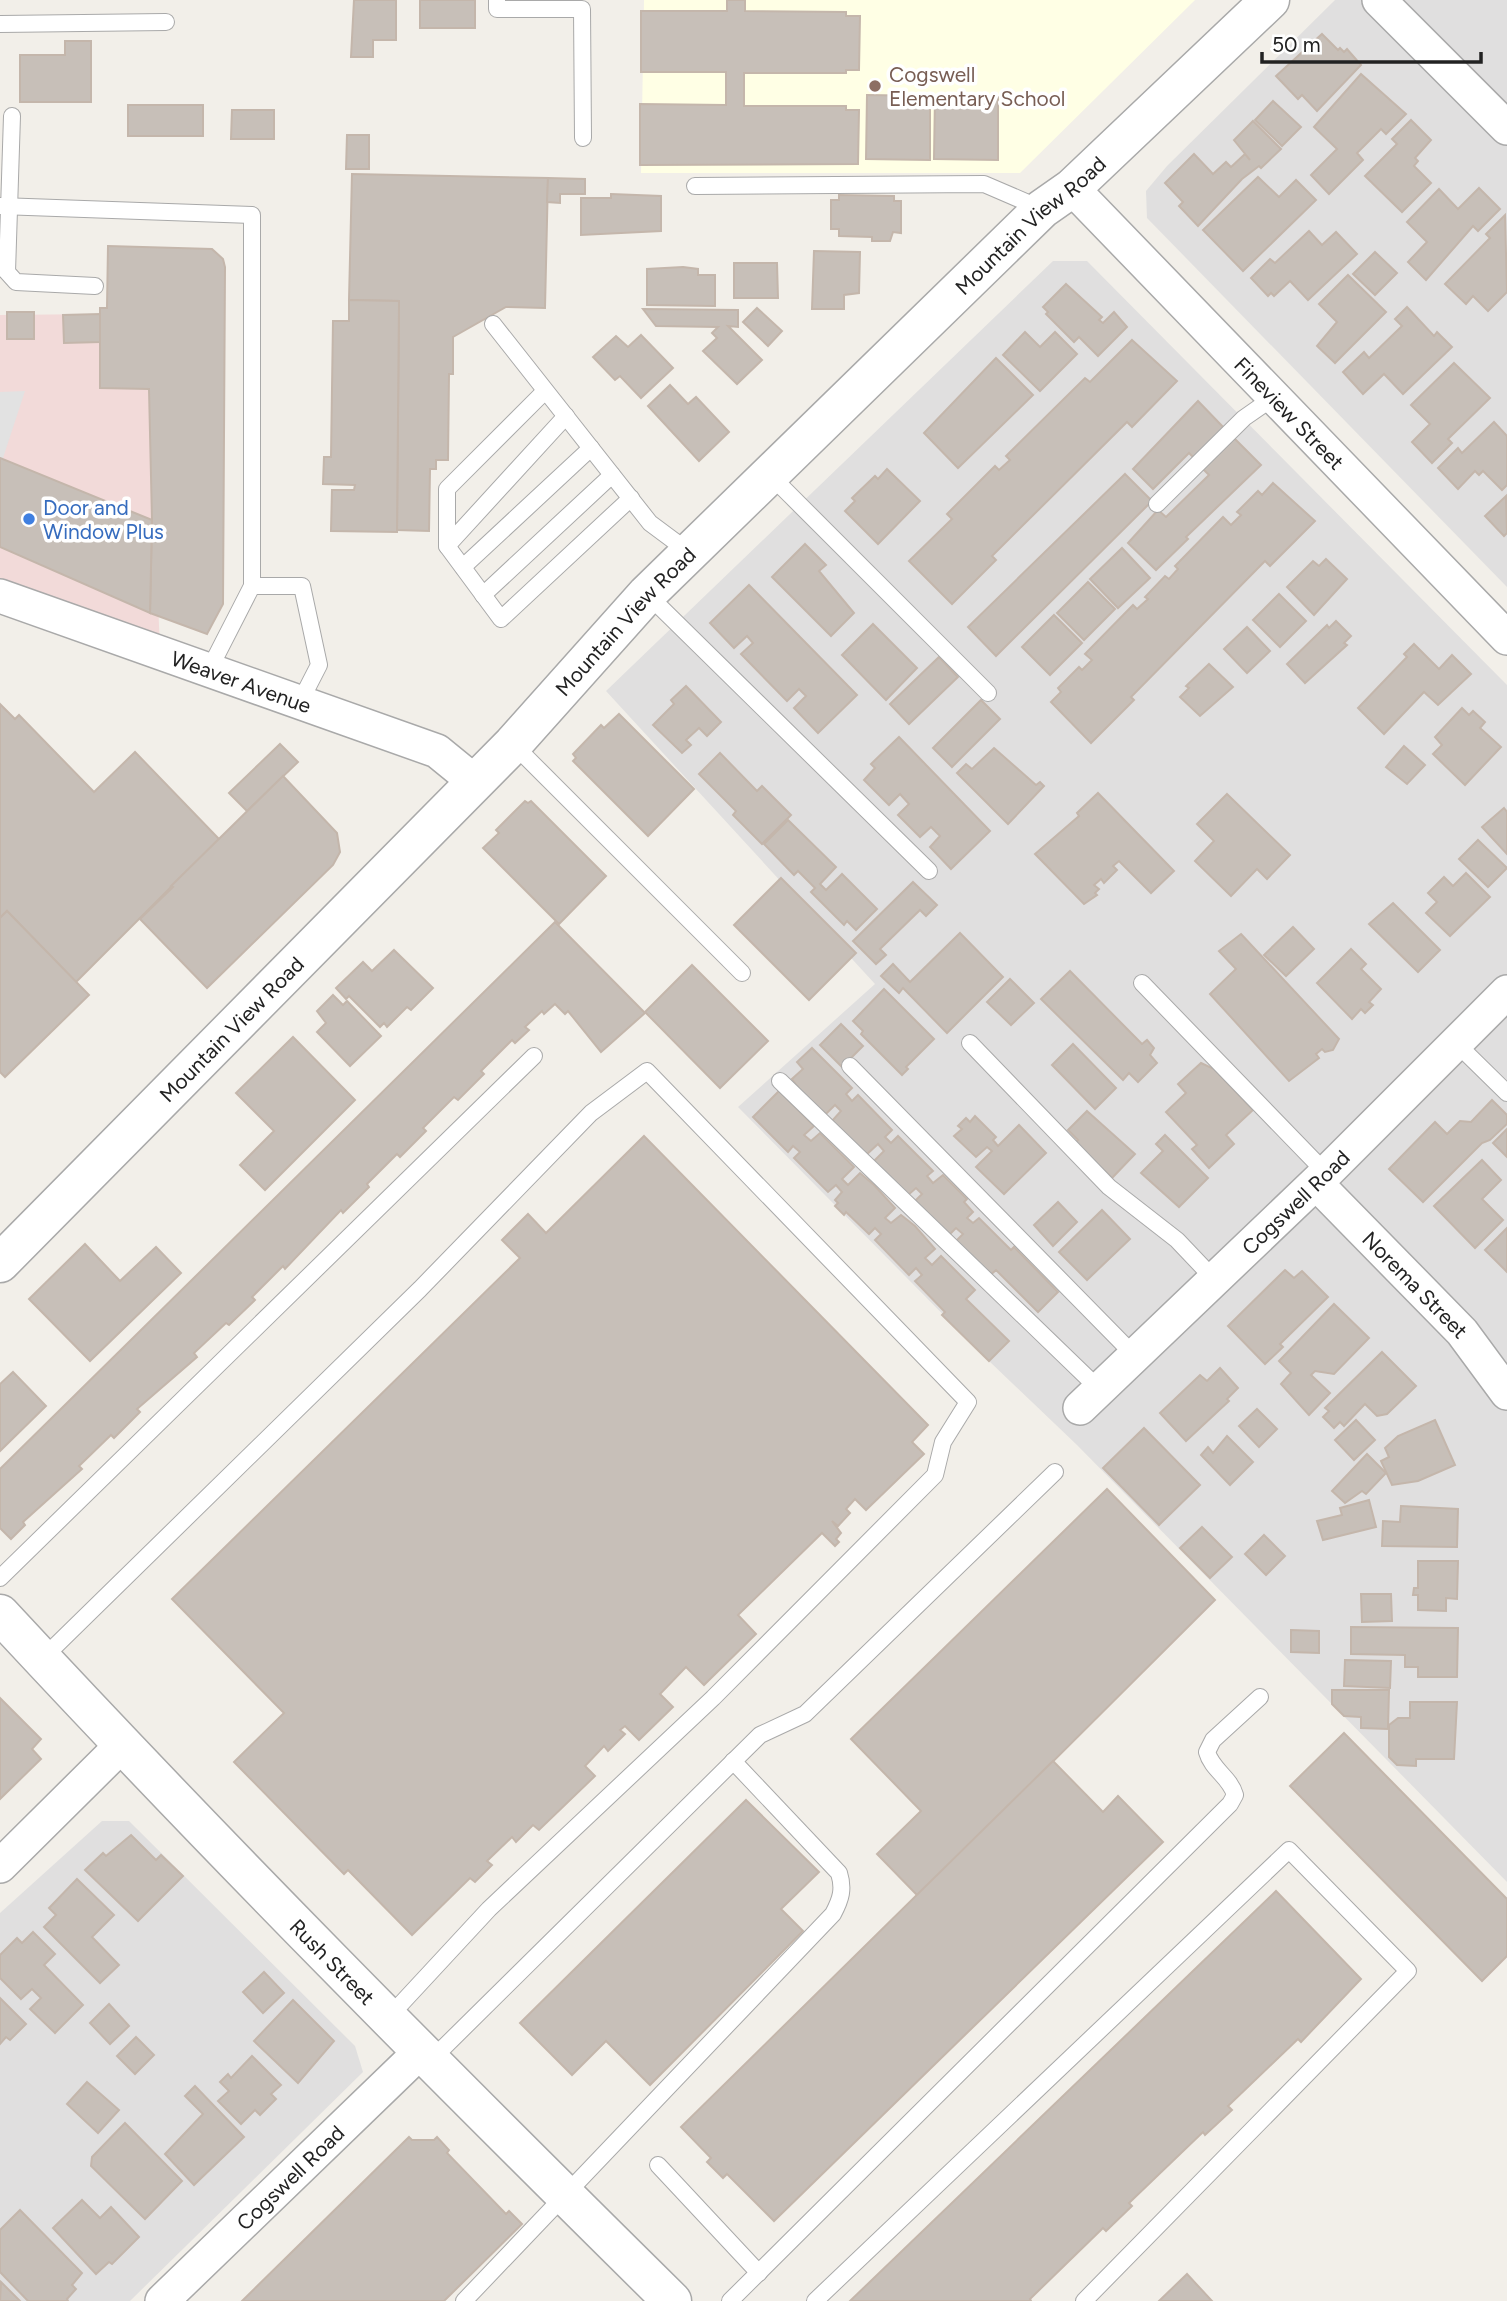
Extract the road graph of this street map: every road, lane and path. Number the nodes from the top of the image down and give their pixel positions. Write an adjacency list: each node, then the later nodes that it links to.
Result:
1 (497, 0): 8 (lane)
2 (1270, 0): 10 (street, Mountain View Road)
3 (1379, 0): 7 (street)
4 (166, 22): 5 (lane)
5 (0, 24)
6 (12, 116): 11 (lane)
7 (1507, 128)
8 (583, 138)
9 (695, 186): 10 (lane)
10 (1057, 199): 15 (street, Fineview Street); 18 (street, Mountain View Road)
11 (4, 206): 12 (lane); 25 (lane)
12 (95, 286)
13 (493, 324): 14 (lane)
14 (545, 391): 16 (lane); 22 (lane)
15 (1274, 397): 21 (lane); 29 (street, Fineview Street)
16 (565, 416): 17 (lane); 22 (lane)
17 (591, 449): 19 (lane); 24 (lane)
18 (769, 474): 23 (street, Mountain View Road); 31 (lane)
19 (612, 475): 20 (lane); 27 (lane)
20 (631, 498): 23 (lane); 27 (lane)
21 (1157, 504)
22 (447, 546): 24 (lane)
23 (689, 552): 26 (street, Mountain View Road)
24 (463, 567): 27 (lane)
25 (252, 586): 30 (lane); 32 (lane)
26 (647, 594): 33 (street, Mountain View Road); 35 (lane)
27 (484, 595)
28 (0, 596): 30 (street, Weaver Avenue)
29 (1507, 638)
30 (209, 670): 32 (street, Weaver Avenue)
31 (988, 693)
32 (300, 702): 34 (street, Weaver Avenue)
33 (513, 744): 34 (street, Mountain View Road); 36 (lane)
34 (475, 782): 46 (street, Mountain View Road)
35 (929, 871)
36 (742, 973)
37 (1142, 983): 45 (lane)
38 (1507, 992): 40 (street, Cogswell Road)
39 (970, 1043): 47 (lane)
40 (1456, 1043): 44 (lane); 45 (street, Cogswell Road)
41 (534, 1056): 52 (lane)
42 (850, 1066): 48 (lane)
43 (780, 1081): 50 (lane)
44 (1507, 1093)
45 (1321, 1178): 47 (street, Cogswell Road); 49 (street, Norema Street)
46 (0, 1263)
47 (1215, 1280): 48 (street, Cogswell Road)
48 (1135, 1356): 50 (street, Cogswell Road)
49 (1507, 1393)
50 (1090, 1398)
51 (1055, 1472): 57 (lane)
52 (0, 1578)
53 (0, 1614): 54 (street, Rush Street)
54 (42, 1659): 56 (street, Rush Street); 59 (lane)
55 (1259, 1698): 63 (lane)
56 (122, 1745): 58 (street); 59 (street, Rush Street)
57 (733, 1761): 60 (lane); 62 (lane)
58 (0, 1866)
59 (387, 2019): 60 (street, Rush Street)
60 (424, 2057): 62 (street, Rush Street); 64 (street, Cogswell Road)
61 (658, 2165): 63 (lane)
62 (564, 2195): 65 (lane); 66 (street, Rush Street)
63 (759, 2273): 67 (lane)
64 (173, 2297)
65 (464, 2301)
66 (672, 2301)
67 (730, 2301)
68 (815, 2301): 69 (lane)
69 (1084, 2301)

